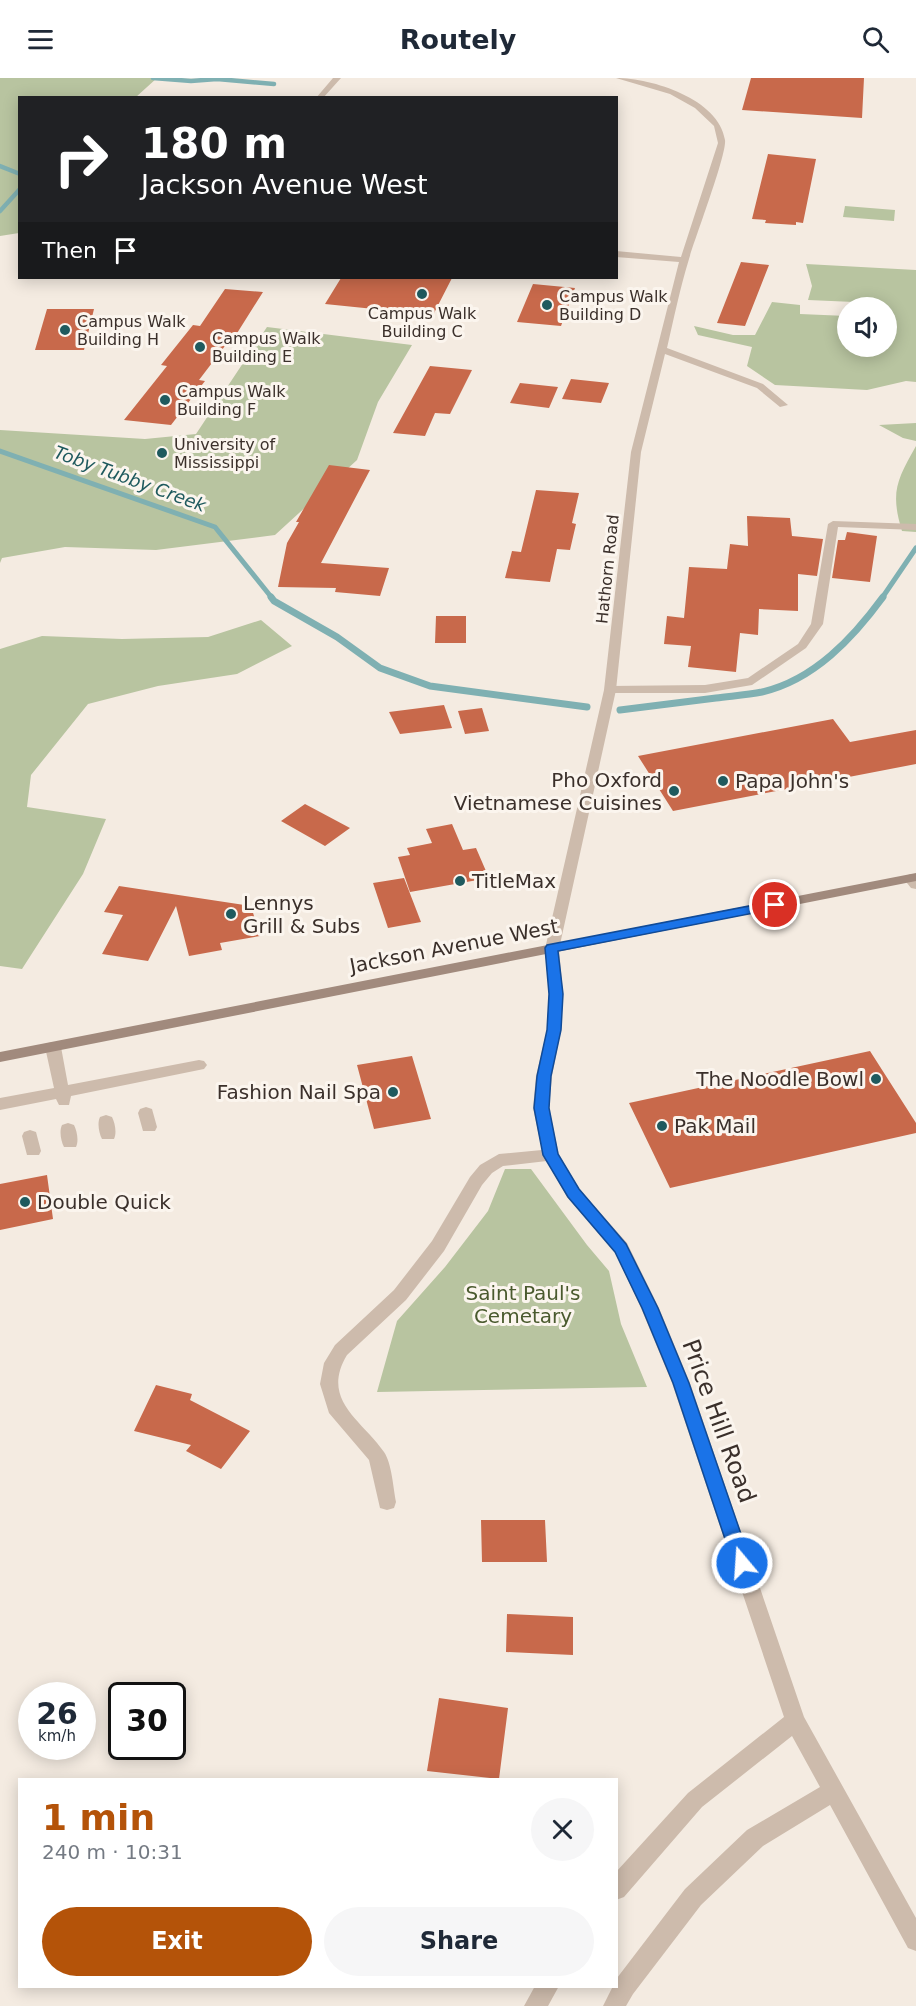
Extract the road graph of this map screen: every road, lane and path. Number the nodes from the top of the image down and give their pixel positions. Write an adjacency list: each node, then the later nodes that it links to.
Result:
1 (337, 78): 3 (street)
2 (620, 78): 5 (street, Hathorn Road)
3 (321, 96)
4 (618, 254): 5 (street)
5 (684, 260): 6 (street, Hathorn Road)
6 (663, 350): 7 (street); 9 (street, Hathorn Road)
7 (783, 405)
8 (916, 528): 9 (street)
9 (610, 690): 11 (street, Hathorn Road)
10 (914, 880): 11 (main road, Jackson Avenue West)
11 (552, 948): 12 (main road, Jackson Avenue West); 17 (street, Price Hill Road)
12 (53, 1047): 13 (main road, Jackson Avenue West); 15 (street)
13 (0, 1057)
14 (199, 1065): 15 (street)
15 (63, 1097): 16 (street)
16 (0, 1104)
17 (551, 1155): 18 (street); 19 (street, Price Hill Road)
18 (387, 1502)
19 (795, 1721): 20 (street, Price Hill Road); 21 (street)
20 (833, 1791): 22 (street, Price Hill Road); 25 (street)
21 (618, 1887)
22 (916, 1940)
23 (547, 1988): 24 (street)
24 (535, 2006)
25 (614, 2006)

